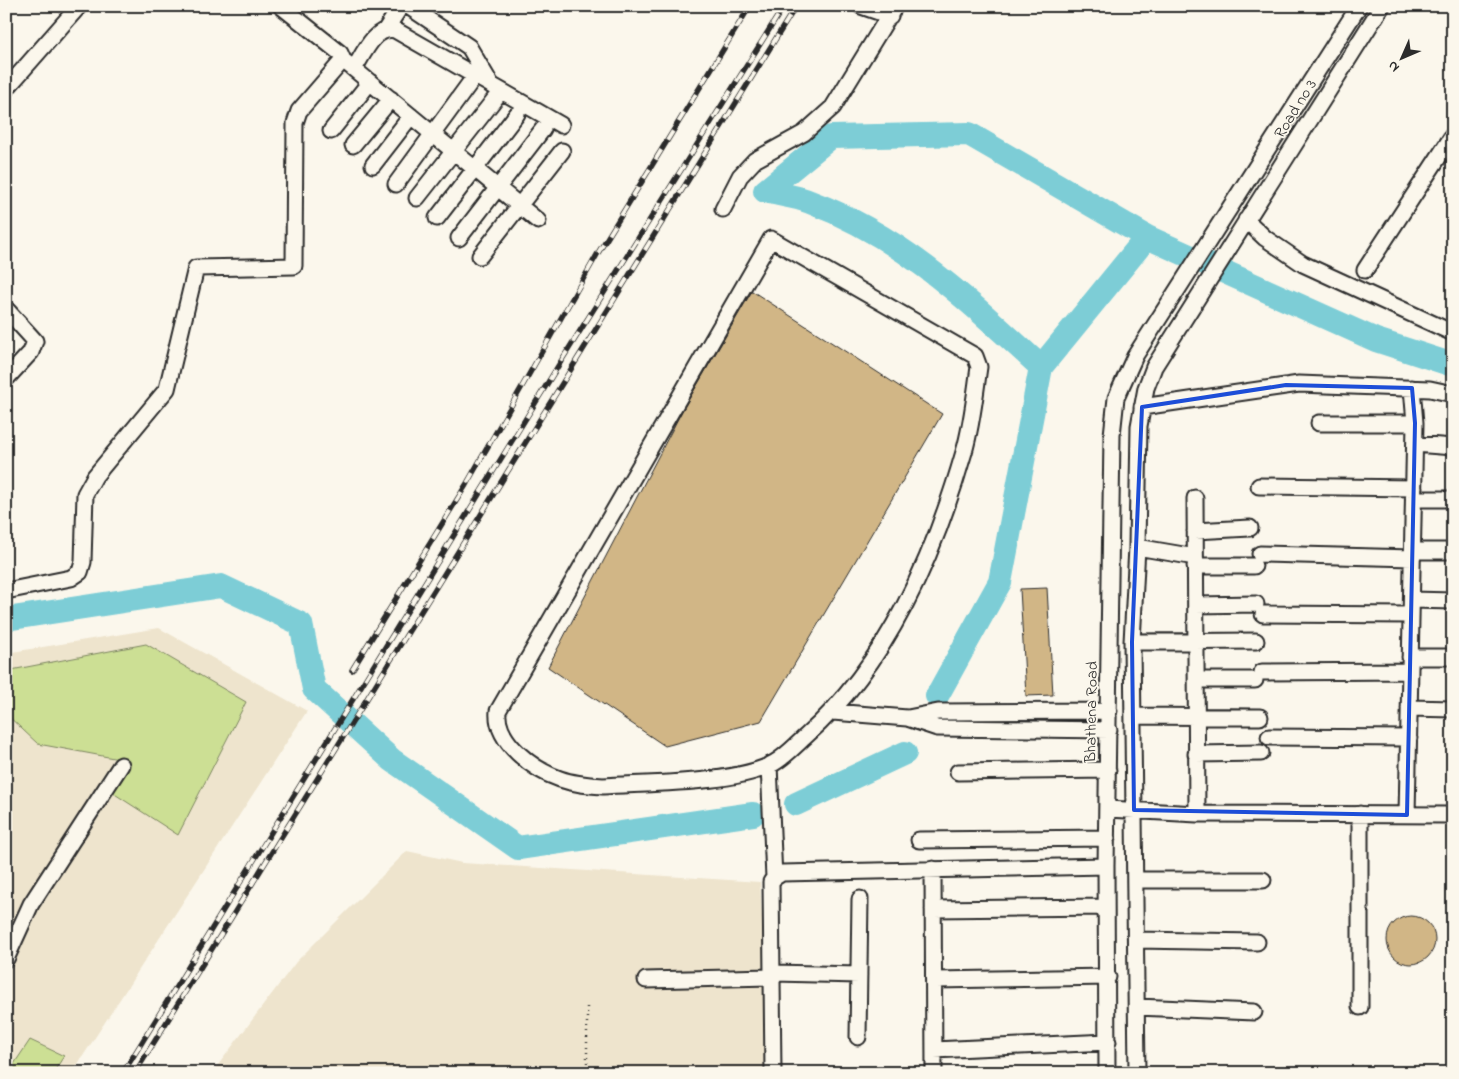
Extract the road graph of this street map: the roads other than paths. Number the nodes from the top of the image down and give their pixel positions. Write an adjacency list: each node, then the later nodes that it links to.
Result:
1 (79, 6): 14 (street)
2 (282, 6): 10 (street)
3 (401, 6): 9 (street)
4 (408, 6): 13 (street)
5 (861, 6): 8 (street)
6 (1359, 6): 41 (street, Road no 3)
7 (1382, 6): 35 (street, Road no 3)
8 (893, 11): 32 (street)
9 (386, 29): 10 (street); 11 (street)
10 (349, 64): 12 (street); 60 (street)
11 (475, 76): 13 (street); 21 (street)
12 (370, 82): 15 (street); 20 (street)
13 (497, 88): 18 (street); 25 (street)
14 (6, 90)
15 (391, 100): 17 (street); 23 (street)
16 (517, 114): 27 (street)
17 (411, 116): 21 (street); 26 (street)
18 (561, 125)
19 (543, 129): 29 (street)
20 (331, 131)
21 (432, 134): 25 (street); 28 (street)
22 (1453, 136): 38 (street)
23 (353, 145)
24 (562, 151): 31 (street)
25 (454, 152): 27 (street); 30 (street)
26 (374, 165)
27 (475, 169): 29 (street); 33 (street)
28 (396, 184)
29 (498, 188): 31 (street); 36 (street)
30 (417, 198)
31 (520, 206): 34 (street); 37 (street)
32 (723, 209)
33 (437, 218)
34 (538, 221)
35 (1243, 225): 40 (street); 45 (street, Road no 3)
36 (459, 238)
37 (480, 256)
38 (1365, 270)
39 (6, 309): 42 (street)
40 (1453, 333)
41 (1135, 356): 72 (street, Bhathena Road)
42 (6, 379)
43 (1412, 388): 44 (street); 45 (street); 47 (street)
44 (1453, 394)
45 (1142, 407): 56 (street)
46 (1319, 423): 47 (street)
47 (1415, 423): 48 (street)
48 (1415, 444): 49 (street); 51 (street)
49 (1453, 447)
50 (1258, 486): 51 (street)
51 (1414, 494): 53 (street); 58 (street)
52 (1195, 498): 55 (street)
53 (1453, 499)
54 (1250, 528): 55 (street)
55 (1195, 531): 59 (street)
56 (1137, 547): 59 (street); 65 (street)
57 (1453, 551): 58 (street)
58 (1413, 554): 59 (street); 63 (street)
59 (1195, 561): 62 (street)
60 (6, 592)
61 (1453, 601): 63 (street)
62 (1196, 605): 63 (street); 64 (street)
63 (1412, 607): 68 (street)
64 (1196, 640): 65 (street); 66 (street); 69 (street)
65 (1132, 642): 74 (street)
66 (1256, 642)
67 (1453, 657): 68 (street)
68 (1410, 664): 69 (street); 70 (street)
69 (1196, 680): 75 (street)
70 (1410, 708): 71 (street); 80 (street)
71 (1453, 709)
72 (1109, 711): 77 (street); 78 (street, Bhathena Road)
73 (833, 712): 77 (street); 84 (street); 84 (street)
74 (1133, 716): 75 (street); 88 (street)
75 (1196, 717): 76 (street); 82 (street)
76 (1260, 717)
77 (907, 718): 78 (street)
78 (1109, 730): 85 (street, Bhathena Road)
79 (1269, 737): 80 (street)
80 (1409, 738): 91 (street)
81 (1260, 753): 82 (street)
82 (1196, 754): 89 (street)
83 (121, 765): 105 (street)
84 (769, 765): 97 (street)
85 (1108, 770): 86 (street); 87 (street, Bhathena Road)
86 (958, 772)
87 (1108, 809): 88 (street); 93 (street, Bhathena Road)
88 (1134, 810): 89 (street); 98 (street)
89 (1197, 814): 90 (street)
90 (1360, 814): 91 (street); 112 (street)
91 (1407, 815): 92 (street)
92 (1453, 815)
93 (1108, 838): 94 (street); 95 (street, Bhathena Road)
94 (919, 840)
95 (1106, 866): 96 (street); 101 (street, Bhathena Road)
96 (933, 869): 97 (street); 102 (street)
97 (774, 878): 106 (street)
98 (1136, 880): 99 (street); 103 (street)
99 (1263, 880)
100 (860, 899): 107 (street)
101 (1106, 907): 102 (street); 108 (street, Bhathena Road)
102 (934, 909): 110 (street)
103 (1136, 940): 104 (street); 111 (street)
104 (1257, 942)
105 (8, 952)
106 (774, 975): 107 (street); 109 (street); 117 (street)
107 (859, 975): 114 (street)
108 (1108, 978): 110 (street); 115 (street, Bhathena Road)
109 (646, 980)
110 (935, 980): 116 (street)
111 (1138, 1007): 113 (street); 120 (street)
112 (1360, 1007)
113 (1254, 1012)
114 (858, 1037)
115 (1108, 1042): 116 (street); 119 (street, Bhathena Road)
116 (934, 1050): 118 (street)
117 (773, 1073)
118 (934, 1073)
119 (1107, 1073)
120 (1137, 1073)

